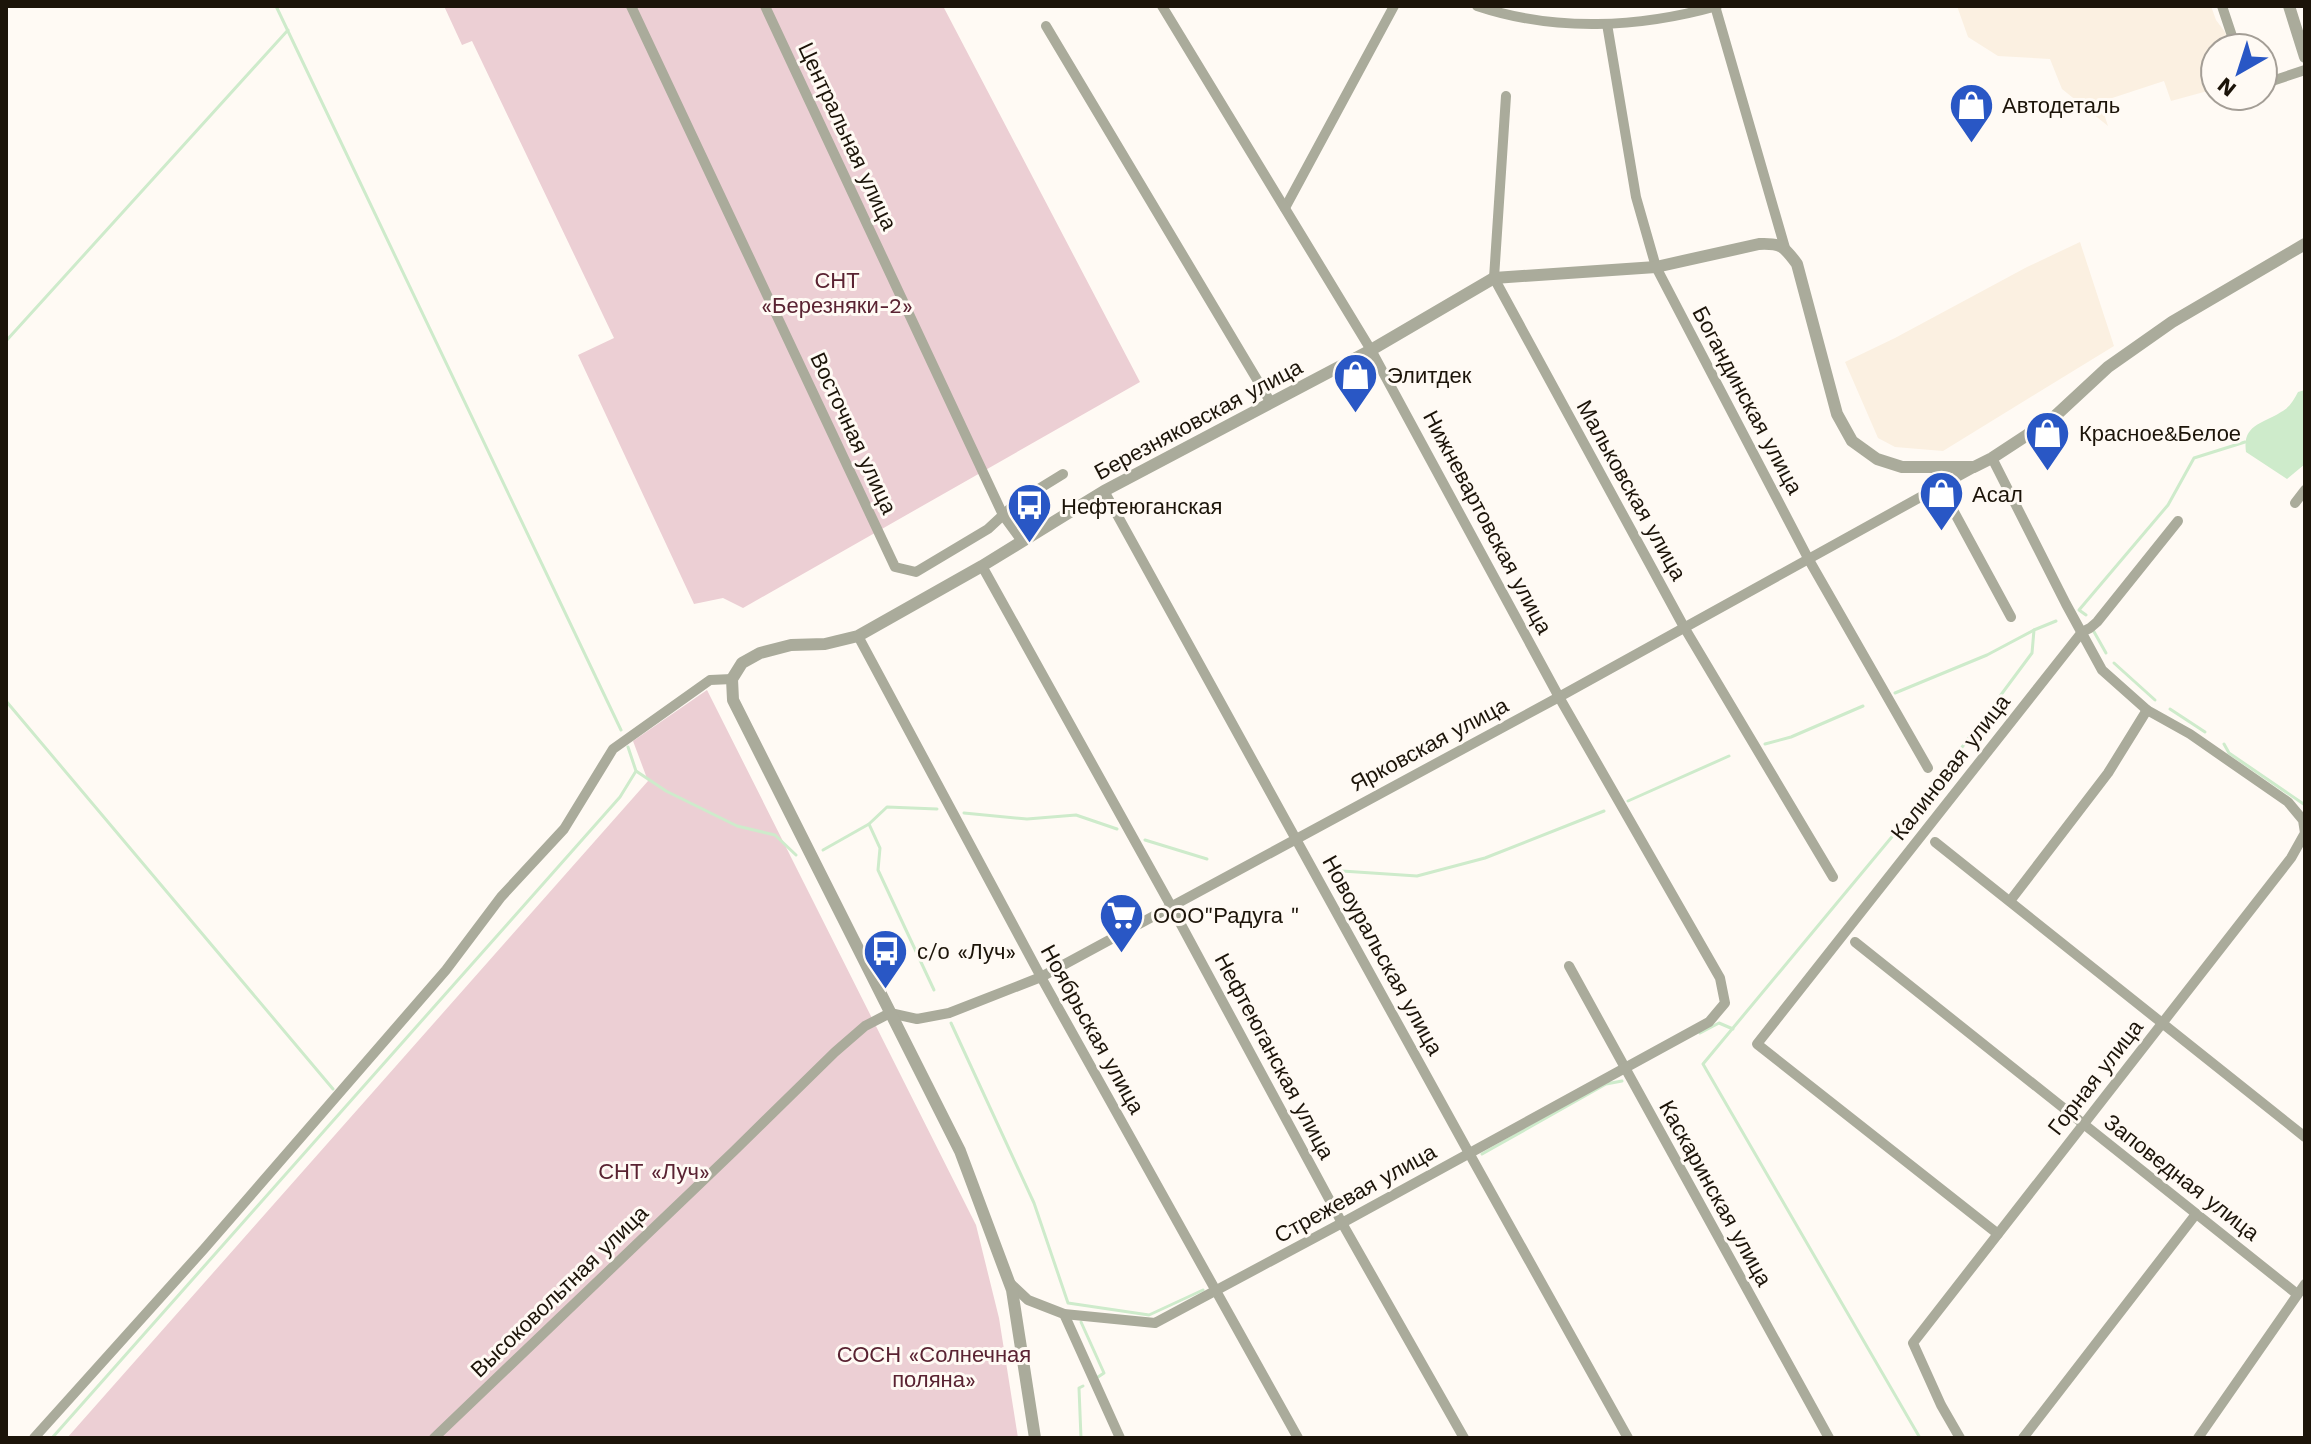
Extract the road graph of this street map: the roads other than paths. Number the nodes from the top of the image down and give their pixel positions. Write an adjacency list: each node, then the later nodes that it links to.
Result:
1 (631, 6): 30 (street, Восточная улица)
2 (765, 6): 30 (street, Центральная улица)
3 (1162, 6): 16 (street, Нижневартовская улица)
4 (1394, 6): 16 (street)
5 (1477, 6): 9 (street)
6 (1716, 6): 9 (street); 18 (street)
7 (2222, 6): 11 (street)
8 (2289, 6): 12 (street)
9 (1607, 24): 19 (street, Богандинская улица)
10 (1046, 26): 22 (street)
11 (2231, 32)
12 (2305, 57)
13 (2305, 70): 14 (street)
14 (2279, 79)
15 (1506, 96): 20 (street)
16 (1285, 208): 21 (street, Нижневартовская улица)
17 (2305, 244): 23 (street)
18 (1785, 248): 19 (street, Березняковская улица); 24 (street)
19 (1656, 267): 20 (street, Березняковская улица); 33 (street, Богандинская улица)
20 (1494, 278): 21 (street, Березняковская улица); 36 (street, Мальковская улица)
21 (1371, 350): 22 (street, Березняковская улица); 40 (street, Нижневартовская улица)
22 (1271, 403): 28 (street, Березняковская улица)
23 (1992, 458): 24 (street); 37 (street)
24 (1974, 467): 26 (street, Ярковская улица)
25 (1063, 474): 30 (street, Восточная улица)
26 (1940, 486): 33 (street, Ярковская улица); 35 (street)
27 (2305, 490): 29 (street)
28 (1104, 491): 32 (street, Березняковская улица); 44 (street, Новоуральская улица)
29 (2295, 503)
30 (1003, 515): 32 (street, Центральная улица)
31 (2178, 521): 37 (street, Калиновая улица)
32 (1022, 541): 34 (street, Березняковская улица)
33 (1809, 560): 36 (street, Ярковская улица); 42 (street, Богандинская улица)
34 (982, 566): 38 (street, Березняковская улица); 48 (street, Нефтеюганская улица)
35 (2011, 617)
36 (1684, 627): 40 (street, Ярковская улица); 46 (street, Мальковская улица)
37 (2082, 632): 41 (street); 61 (street, Калиновая улица)
38 (858, 636): 39 (street, Березняковская улица); 51 (street, Ноябрьская улица)
39 (732, 679): 52 (street); 67 (street)
40 (1559, 697): 44 (street, Ярковская улица); 53 (street, Нижневартовская улица)
41 (2147, 710): 43 (street); 47 (street)
42 (1928, 768)
43 (2305, 833): 54 (street, Горная улица)
44 (1296, 839): 48 (street, Ярковская улица); 58 (street, Новоуральская улица)
45 (1935, 842): 47 (street)
46 (1833, 877)
47 (2010, 901): 54 (street)
48 (1171, 906): 51 (street, Ярковская улица); 60 (street, Нефтеюганская улица)
49 (1855, 942): 56 (street, Заповедная улица)
50 (1569, 966): 55 (street, Каскаринская улица)
51 (1041, 977): 52 (street, Ярковская улица); 64 (street, Ноябрьская улица)
52 (890, 1013): 62 (street); 68 (street, Высоковольтная улица)
53 (1709, 1022): 55 (street, Стрежевая улица)
54 (2164, 1022): 56 (street, Горная улица); 57 (street)
55 (1624, 1068): 58 (street, Стрежевая улица); 74 (street, Каскаринская улица)
56 (2084, 1124): 59 (street, Заповедная улица); 61 (street, Горная улица)
57 (2305, 1137)
58 (1469, 1153): 60 (street, Стрежевая улица); 73 (street, Новоуральская улица)
59 (2196, 1214): 65 (street, Заповедная улица); 76 (street)
60 (1342, 1223): 64 (street, Стрежевая улица); 72 (street, Нефтеюганская улица)
61 (1998, 1234): 75 (street, Горная улица)
62 (1010, 1283): 66 (street, Стрежевая улица); 69 (street)
63 (2305, 1284): 65 (street)
64 (1218, 1291): 66 (street, Стрежевая улица); 71 (street, Ноябрьская улица)
65 (2297, 1294): 77 (street)
66 (1064, 1314): 70 (street)
67 (34, 1438)
68 (434, 1438)
69 (1035, 1438)
70 (1120, 1438)
71 (1298, 1438)
72 (1464, 1438)
73 (1628, 1438)
74 (1829, 1438)
75 (1960, 1438)
76 (2023, 1438)
77 (2198, 1438)

